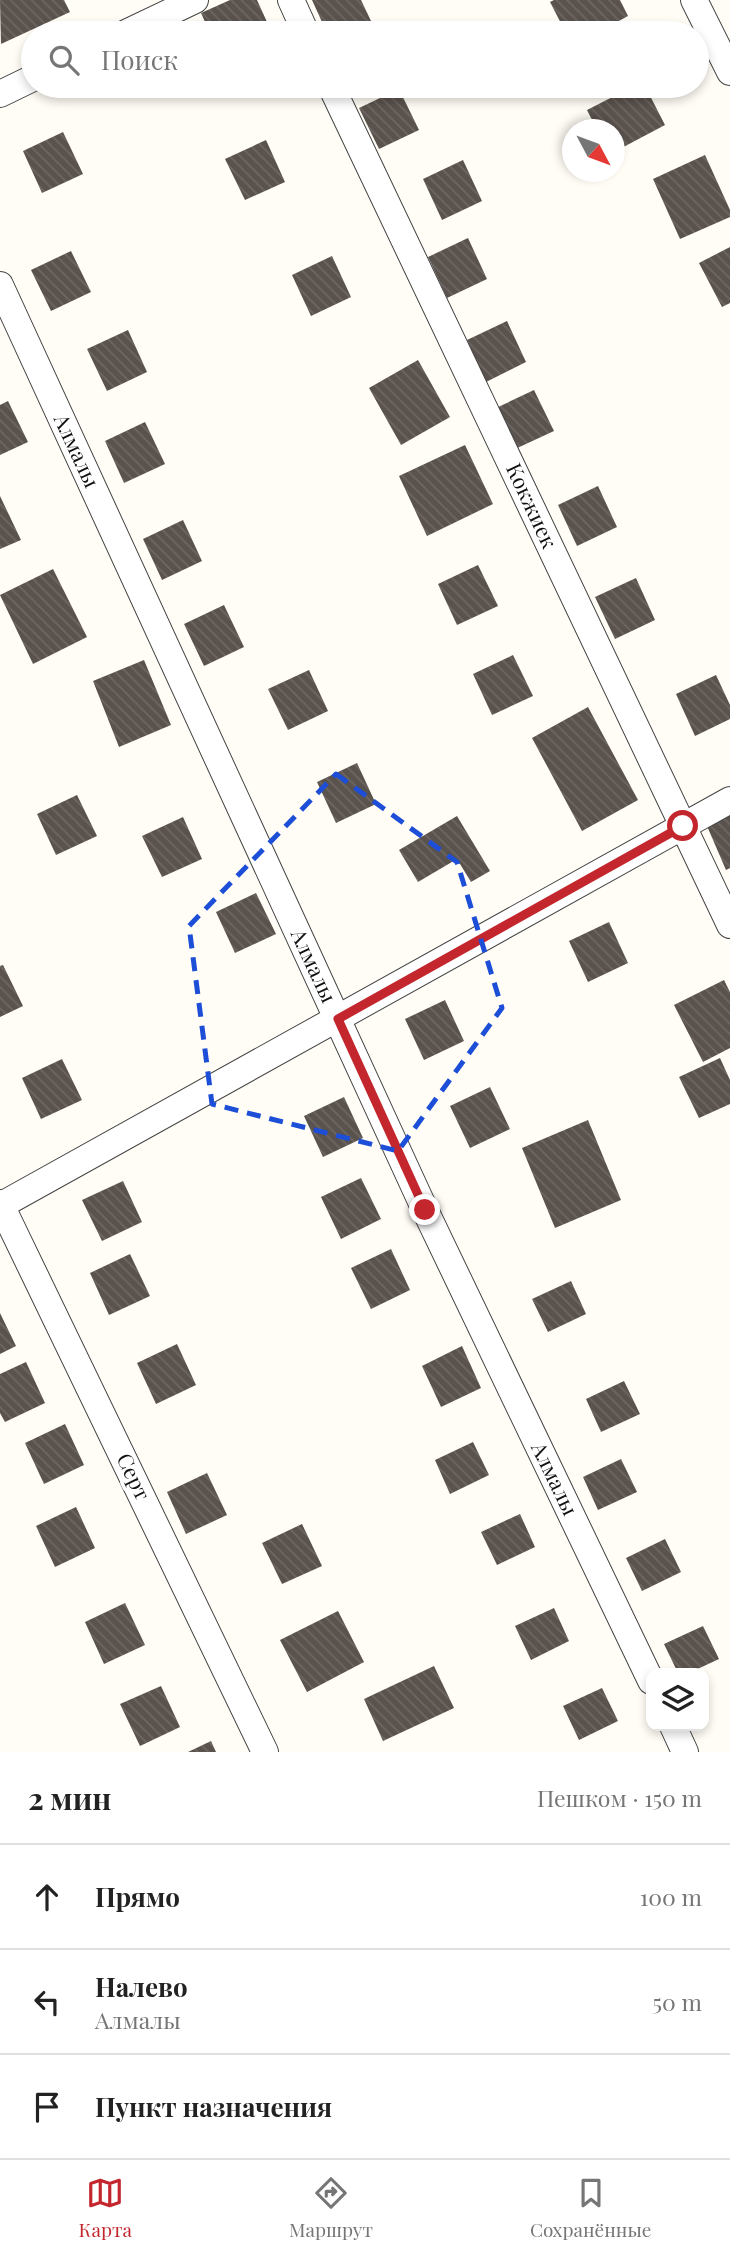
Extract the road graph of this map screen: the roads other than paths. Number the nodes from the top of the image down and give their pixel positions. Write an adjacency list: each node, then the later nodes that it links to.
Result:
1 (195, 0): 4 (street)
2 (290, 0): 5 (street)
3 (694, 0): 6 (street)
4 (151, 21)
5 (300, 21)
6 (704, 21)
7 (709, 30): 8 (street)
8 (730, 72)
9 (21, 84): 10 (street)
10 (0, 94)
11 (337, 98): 14 (street, Кокжиек)
12 (0, 285): 16 (street, Алмалы)
13 (730, 800): 14 (street)
14 (683, 826): 15 (street, Кокжиек); 16 (street)
15 (730, 925)
16 (338, 1019): 17 (street); 18 (street, Алмалы)
17 (0, 1205): 20 (street, Серт)
18 (646, 1671)
19 (675, 1731): 21 (street)
20 (265, 1752)
21 (685, 1752)

